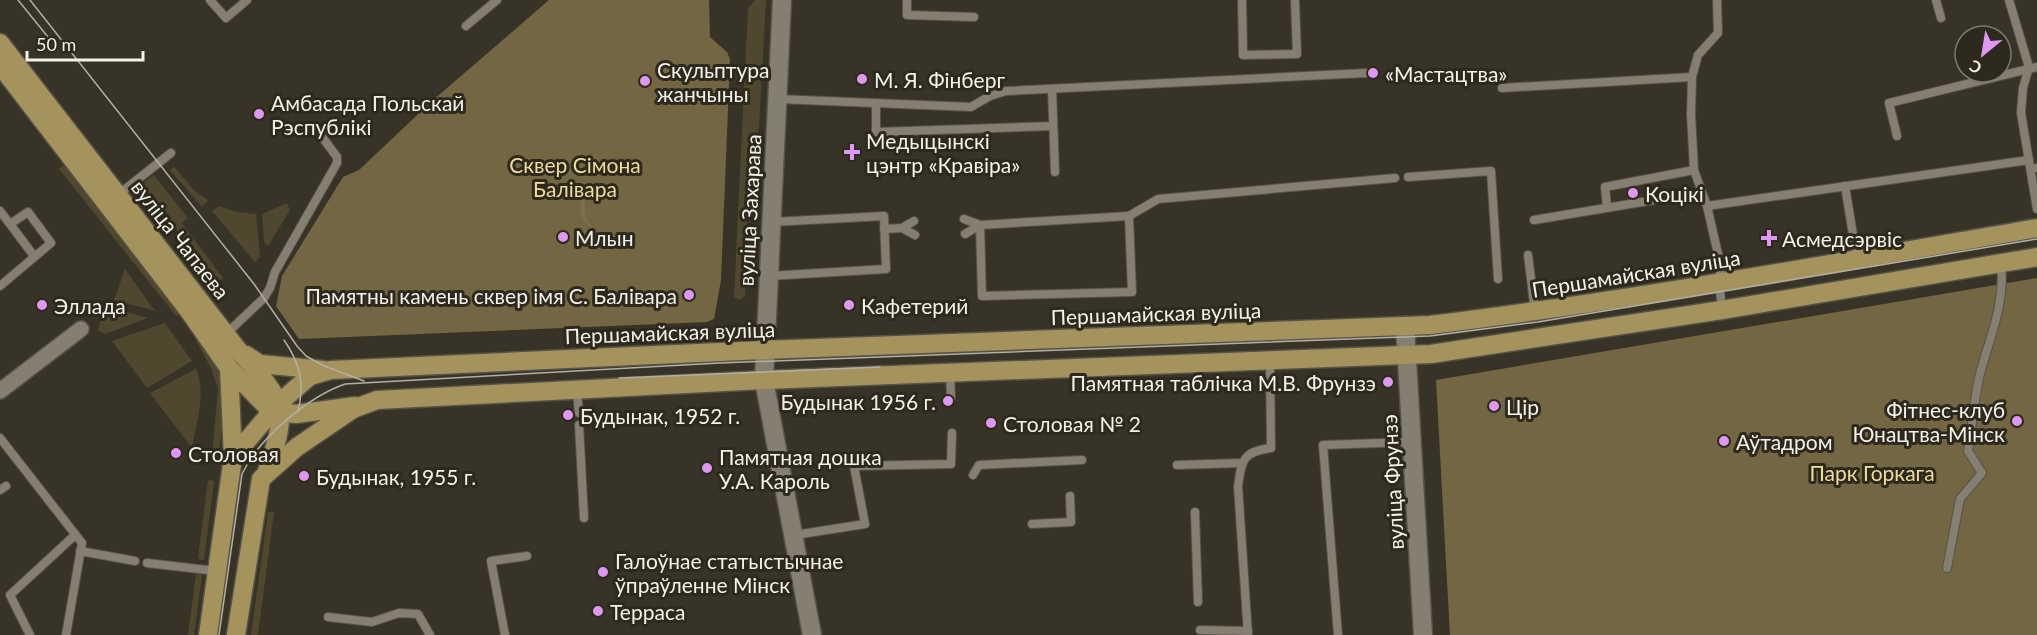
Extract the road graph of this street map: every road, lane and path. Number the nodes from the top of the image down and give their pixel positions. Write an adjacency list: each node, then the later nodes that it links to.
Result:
1 (210, 0): 2 (lane)
2 (247, 0)
3 (497, 0): 13 (lane)
4 (782, 0): 21 (main road, вуліца Захарава)
5 (907, 0): 11 (lane)
6 (1242, 0): 7 (lane)
7 (1295, 0)
8 (1717, 0): 18 (lane)
9 (1936, 0): 12 (lane)
10 (2009, 0): 16 (lane)
11 (974, 17)
12 (1941, 18)
13 (466, 26)
14 (0, 43): 33 (main road, вуліца Чапаева)
15 (0, 65): 69 (main road, вуліца Чапаева)
16 (2033, 67): 25 (lane); 27 (lane)
17 (1366, 73): 20 (lane)
18 (1692, 77): 19 (lane); 28 (lane)
19 (1502, 88)
20 (1052, 90): 22 (lane); 23 (lane)
21 (778, 99): 22 (lane); 43 (main road, вуліца Захарава)
22 (876, 104): 23 (lane)
23 (1053, 126): 29 (lane)
24 (317, 130): 64 (lane)
25 (1897, 136)
26 (171, 153): 33 (lane)
27 (2029, 160): 32 (lane); 37 (lane)
28 (1695, 170): 35 (lane); 36 (lane)
29 (1055, 172)
30 (1408, 177): 57 (lane)
31 (1395, 178): 39 (lane)
32 (1845, 186): 35 (lane); 54 (lane)
33 (119, 194): 64 (main road, вуліца Чапаева)
34 (1690, 194): 36 (lane)
35 (1707, 206): 58 (lane)
36 (1607, 207): 41 (lane)
37 (2037, 209)
38 (0, 211): 44 (lane)
39 (1129, 216): 45 (lane); 45 (lane)
40 (964, 219): 45 (lane)
41 (1534, 220)
42 (914, 221): 46 (lane)
43 (771, 222): 48 (lane); 56 (main road, вуліца Захарава)
44 (10, 224): 52 (lane); 52 (lane)
45 (980, 225): 49 (lane)
46 (902, 228): 48 (lane); 50 (lane)
47 (2037, 228): 54 (main road, Першамайская вуліца)
48 (884, 229): 56 (lane)
49 (966, 234)
50 (915, 235)
51 (1528, 255): 61 (lane)
52 (34, 256): 59 (lane)
53 (2037, 257): 55 (main road)
54 (1857, 259): 58 (main road, Першамайская вуліца)
55 (2001, 263): 60 (main road); 99 (lane)
56 (767, 276): 66 (main road, вуліца Захарава)
57 (1498, 279)
58 (1719, 283): 60 (lane); 61 (main road, Першамайская вуліца)
59 (0, 286)
60 (1722, 310): 67 (main road)
61 (1536, 312): 62 (main road, Першамайская вуліца)
62 (1406, 326): 66 (main road, Першамайская вуліца); 67 (main road, вуліца Фрунзэ)
63 (81, 329): 74 (street)
64 (226, 334): 65 (main road, вуліца Чапаева)
65 (238, 350): 70 (main road); 77 (main road, вуліца Чапаева)
66 (763, 350): 70 (main road, Першамайская вуліца); 72 (main road, вуліца Захарава)
67 (1407, 356): 68 (main road); 82 (main road, вуліца Фрунзэ)
68 (1270, 361): 71 (main road); 85 (lane)
69 (229, 368): 77 (main road, вуліца Чапаева); 83 (main road)
70 (331, 370): 77 (main road, Першамайская вуліца)
71 (950, 373): 72 (main road); 75 (lane)
72 (764, 380): 73 (main road); 94 (main road, вуліца Захарава)
73 (577, 389): 76 (main road); 78 (lane)
74 (0, 391)
75 (951, 398)
76 (361, 405): 77 (main road); 88 (main road)
77 (277, 409): 83 (main road, Першамайская вуліца); 88 (main road)
78 (579, 413)
79 (579, 425): 91 (lane)
80 (952, 433): 94 (lane)
81 (0, 438): 93 (lane)
82 (1412, 442): 112 (lane); 113 (main road, вуліца Фрунзэ)
83 (233, 457): 100 (main road)
84 (1082, 460): 87 (lane)
85 (1241, 463): 86 (lane); 104 (lane)
86 (1177, 465)
87 (973, 475)
88 (265, 476): 108 (main road)
89 (1070, 496): 92 (lane)
90 (1195, 513): 101 (lane)
91 (584, 518)
92 (1032, 524)
93 (75, 535): 95 (lane); 105 (lane)
94 (795, 535): 111 (main road, вуліца Захарава)
95 (80, 551): 97 (lane); 106 (lane)
96 (527, 556): 110 (lane)
97 (135, 561)
98 (147, 563): 100 (lane)
99 (1947, 568)
100 (217, 571): 107 (main road)
101 (1198, 602)
102 (328, 617): 109 (lane)
103 (1200, 630): 104 (lane)
104 (1248, 633)
105 (30, 635)
106 (66, 635)
107 (208, 635)
108 (236, 635)
109 (430, 635)
110 (505, 635)
111 (812, 635)
112 (1338, 635)
113 (1423, 635)

